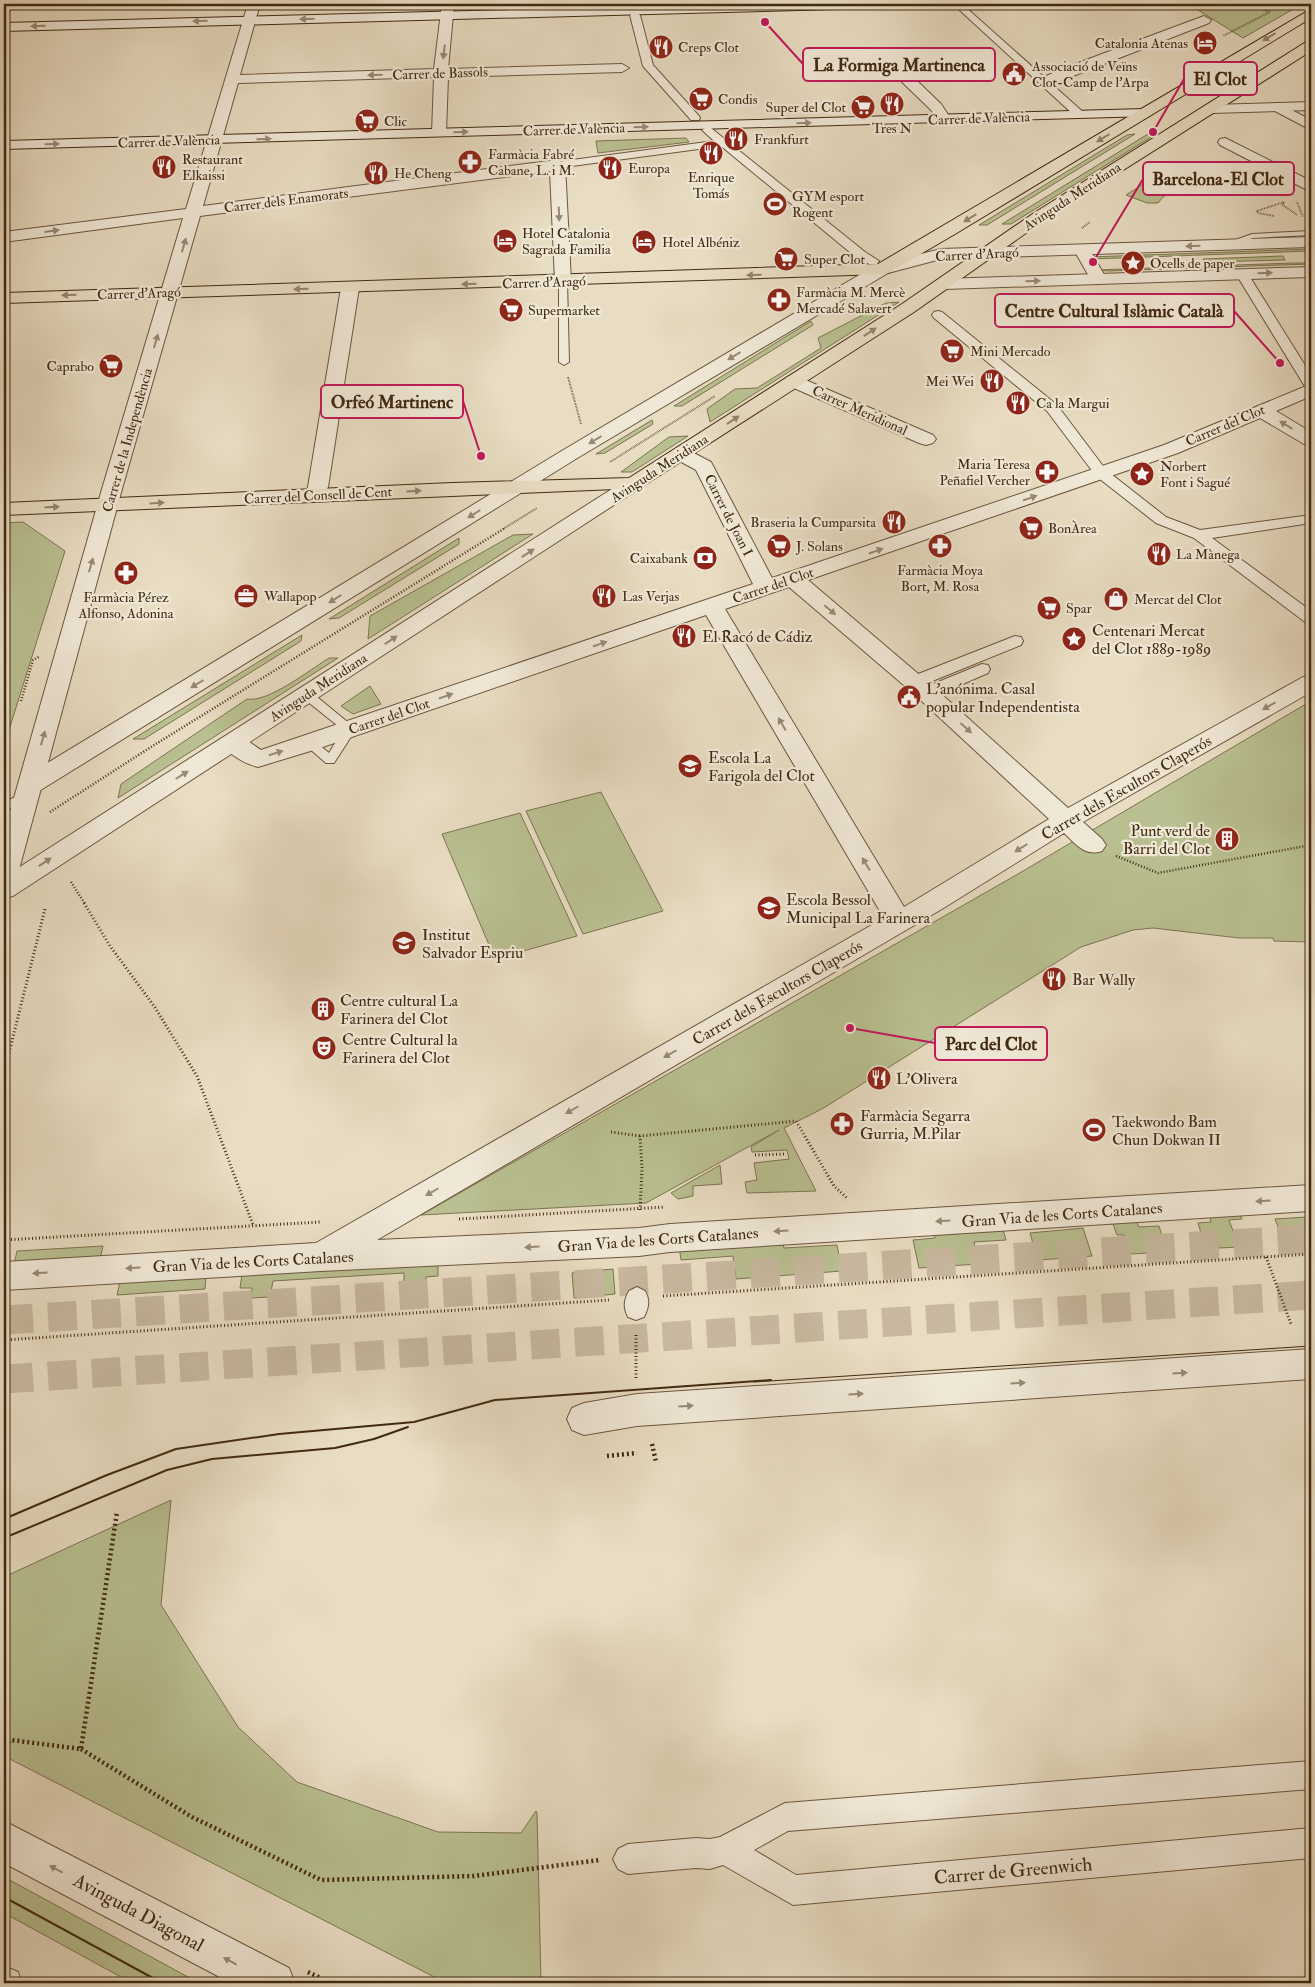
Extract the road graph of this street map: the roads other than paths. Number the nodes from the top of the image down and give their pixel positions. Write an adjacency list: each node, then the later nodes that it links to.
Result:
1 (254, 4): 7 (street, Carrer de la Independència)
2 (873, 4): 5 (street)
3 (956, 4): 15 (street)
4 (634, 8): 11 (street)
5 (448, 10): 7 (street, one-way to 7); 12 (street, one-way to 12)
6 (1311, 13): 19 (main road, Avinguda Meridiana, one-way to 19)
7 (249, 20): 9 (street, one-way to 9); 14 (street, Carrer de la Independència)
8 (1204, 20): 15 (street)
9 (4, 27)
10 (1311, 45): 18 (main road, Avinguda Meridiana)
11 (635, 67): 12 (street, Carrer de Bassols); 21 (street)
12 (441, 73): 14 (street, Carrer de Bassols, one-way to 14); 25 (street)
13 (906, 78): 22 (street)
14 (233, 79): 26 (street, Carrer de la Independència)
15 (1045, 82): 20 (street)
16 (1311, 106): 17 (street)
17 (1278, 107): 18 (street); 23 (street)
18 (1210, 109): 19 (main road); 38 (main road, Avinguda Meridiana)
19 (1145, 113): 20 (street, Carrer de València); 39 (main road, Avinguda Meridiana, one-way to 39)
20 (1079, 114): 22 (street, Carrer de València)
21 (695, 118)
22 (944, 119): 25 (street, Carrer de València, one-way to 22)
23 (1311, 126)
24 (706, 130): 28 (street)
25 (440, 133): 26 (street, Carrer de València, one-way to 25)
26 (215, 140): 29 (street, Carrer de València, one-way to 26); 32 (street, Carrer de la Independència)
27 (1225, 142): 31 (street)
28 (722, 144): 30 (street); 39 (street)
29 (4, 146)
30 (563, 165): 32 (street, Carrer dels Enamorats); 43 (street, one-way to 43)
31 (1311, 187)
32 (194, 212): 34 (street, Carrer dels Enamorats, one-way to 32); 46 (street, Carrer de la Independència, one-way to 32)
33 (1311, 233): 36 (lane)
34 (4, 237)
35 (1311, 242): 36 (street, Carrer d'Aragó)
36 (1225, 245): 37 (street, Carrer d'Aragó, one-way to 37)
37 (1082, 250): 38 (street, Carrer d'Aragó); 42 (street)
38 (988, 253): 39 (street, Carrer d'Aragó); 44 (main road, Avinguda Meridiana)
39 (877, 265): 43 (main road, Carrer d'Aragó, one-way to 43); 58 (street, Avinguda Meridiana, one-way to 58)
40 (1311, 272): 41 (street, Carrer d'Aragó, one-way to 40)
41 (1242, 274): 42 (street, Carrer d'Aragó); 51 (street)
42 (1098, 278): 44 (street, Carrer d'Aragó, one-way to 42)
43 (563, 281): 45 (main road, Carrer d'Aragó, one-way to 45); 49 (lane)
44 (944, 284): 50 (main road, Avinguda Meridiana, one-way to 44)
45 (350, 288): 46 (main road, Carrer d'Aragó, one-way to 46); 59 (street)
46 (170, 292): 47 (main road, Carrer d'Aragó, one-way to 47); 60 (street, Carrer de la Independència, one-way to 46)
47 (4, 298)
48 (938, 315): 56 (street)
49 (564, 362)
50 (794, 381): 53 (street, Carrer Meridional); 55 (main road, Avinguda Meridiana, one-way to 50)
51 (1311, 387): 52 (street, Carrer del Clot)
52 (1261, 410): 54 (street, one-way to 52); 56 (street, Carrer del Clot)
53 (926, 439)
54 (1311, 440)
55 (681, 454): 57 (main road, Avinguda Meridiana); 65 (street, Carrer de Joan I)
56 (1101, 474): 63 (street); 64 (street, Carrer del Clot, one-way to 56)
57 (633, 484): 58 (main road, Carrer del Consell de Cent); 71 (street, Avinguda Meridiana, one-way to 57)
58 (515, 488): 59 (main road, Carrer del Consell de Cent, one-way to 58); 74 (street, Avinguda Meridiana, one-way to 74)
59 (313, 496): 60 (main road, Carrer del Consell de Cent, one-way to 59)
60 (108, 505): 61 (main road, Carrer del Consell de Cent, one-way to 60); 74 (street, Carrer de la Independència, one-way to 60)
61 (4, 509)
62 (1311, 519): 63 (street)
63 (1200, 535): 67 (street)
64 (793, 579): 65 (street, Carrer del Clot); 70 (street, one-way to 70)
65 (766, 588): 66 (street, Carrer del Clot)
66 (712, 606): 72 (street, Carrer del Clot, one-way to 66); 80 (street, one-way to 66)
67 (1311, 619)
68 (1021, 646): 70 (street)
69 (1311, 682): 76 (street, Carrer dels Escultors Claperós, one-way to 76)
70 (921, 687): 76 (street, one-way to 76)
71 (306, 695): 72 (lane); 73 (street, Avinguda Meridiana)
72 (350, 729): 73 (street, Carrer del Clot, one-way to 72)
73 (233, 743): 79 (street, Avinguda Meridiana, one-way to 73)
74 (28, 791): 75 (lane); 78 (street, Carrer de la Independència)
75 (4, 807)
76 (1066, 820): 77 (street); 80 (street, Carrer dels Escultors Claperós, one-way to 80)
77 (1093, 845)
78 (4, 877)
79 (4, 888)
80 (899, 921): 82 (street, Carrer dels Escultors Claperós, one-way to 82)
81 (1311, 1198): 82 (street, Gran Via de les Corts Catalanes, one-way to 82)
82 (321, 1257): 83 (street, Gran Via de les Corts Catalanes, one-way to 83)
83 (4, 1276)
84 (1311, 1364): 85 (street, one-way to 84)
85 (584, 1418)
86 (1311, 1775): 89 (street)
87 (4, 1841): 93 (street, Avinguda Diagonal, one-way to 87)
88 (1311, 1843): 89 (street, Carrer de Greenwich)
89 (725, 1850): 90 (street)
90 (628, 1859)
91 (4, 1981): 92 (street)
92 (8, 1983)
93 (274, 1983)

